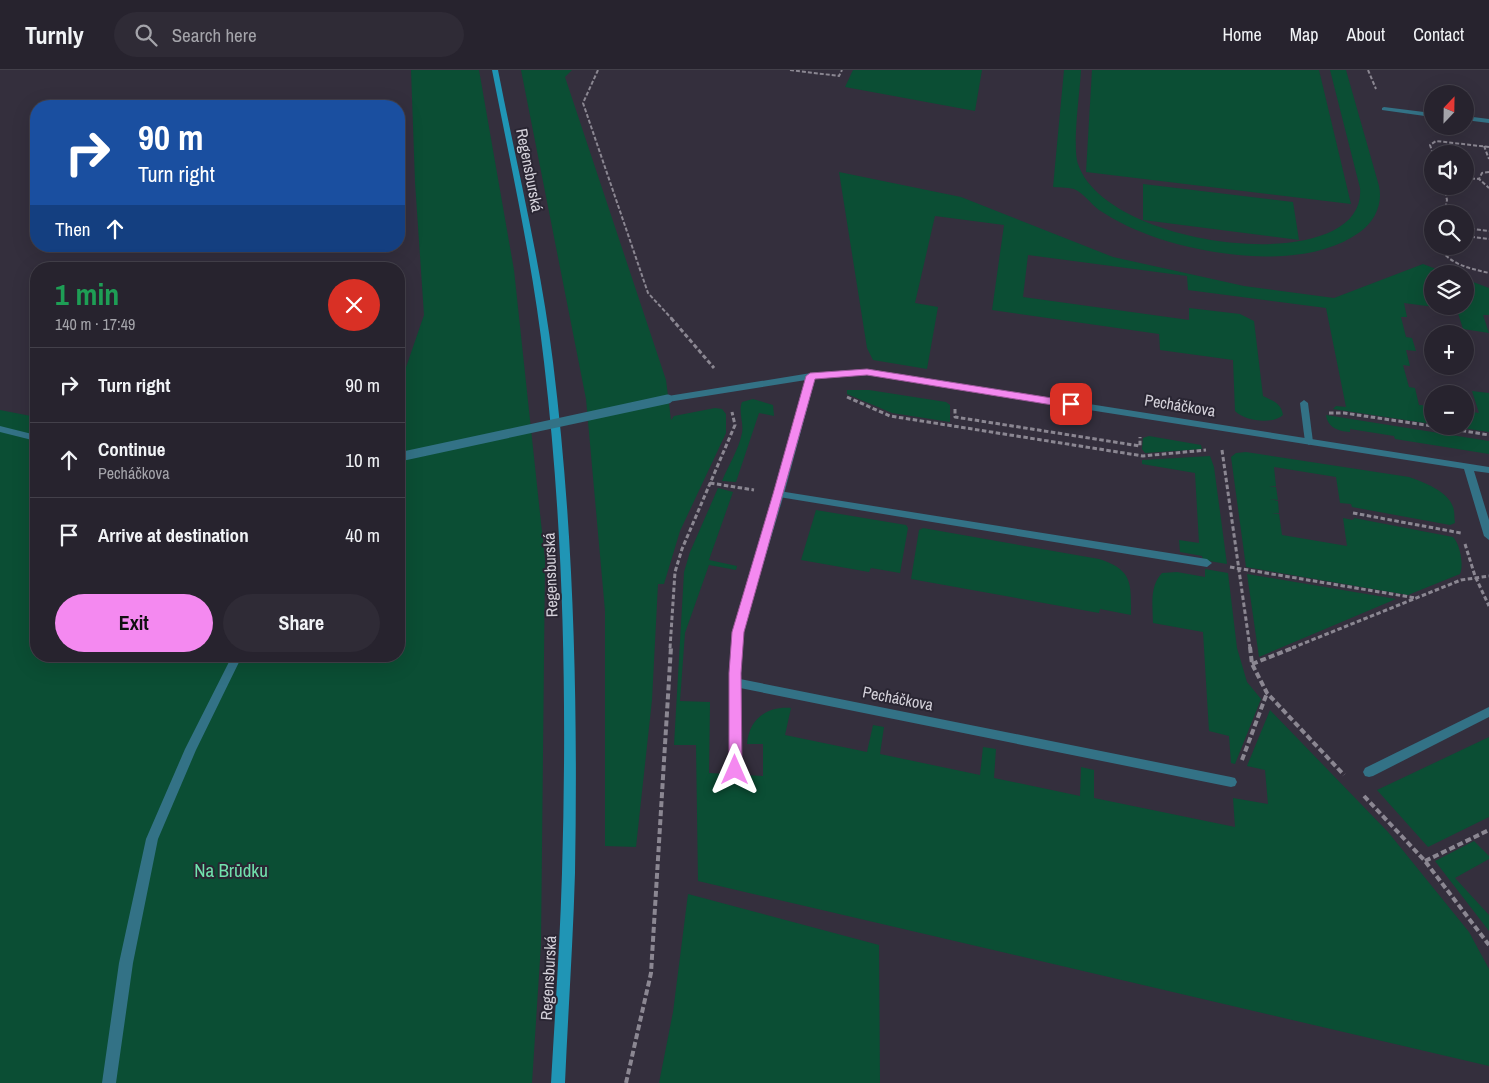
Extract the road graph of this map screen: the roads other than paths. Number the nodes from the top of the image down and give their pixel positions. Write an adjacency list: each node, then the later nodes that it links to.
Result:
1 (496, 70): 24 (main road, Regensburská)
2 (1384, 109): 3 (street)
3 (1424, 113)
4 (1474, 119): 5 (street)
5 (1489, 120)
6 (810, 376): 10 (street, Pecháčkova); 11 (street, Pecháčkova, bridge); 14 (street)
7 (1304, 403): 10 (street)
8 (0, 429): 9 (street)
9 (30, 436)
10 (1309, 442): 12 (street, Pecháčkova)
11 (405, 456)
12 (1468, 467): 13 (street, Pecháčkova); 15 (street)
13 (1489, 470)
14 (779, 494): 16 (street); 18 (street)
15 (1489, 536)
16 (1207, 564)
17 (234, 662): 23 (street)
18 (735, 682): 20 (street); 22 (street, Pecháčkova)
19 (1489, 712): 21 (street)
20 (735, 770)
21 (1369, 772)
22 (1231, 782)
23 (109, 1083)
24 (558, 1083)

